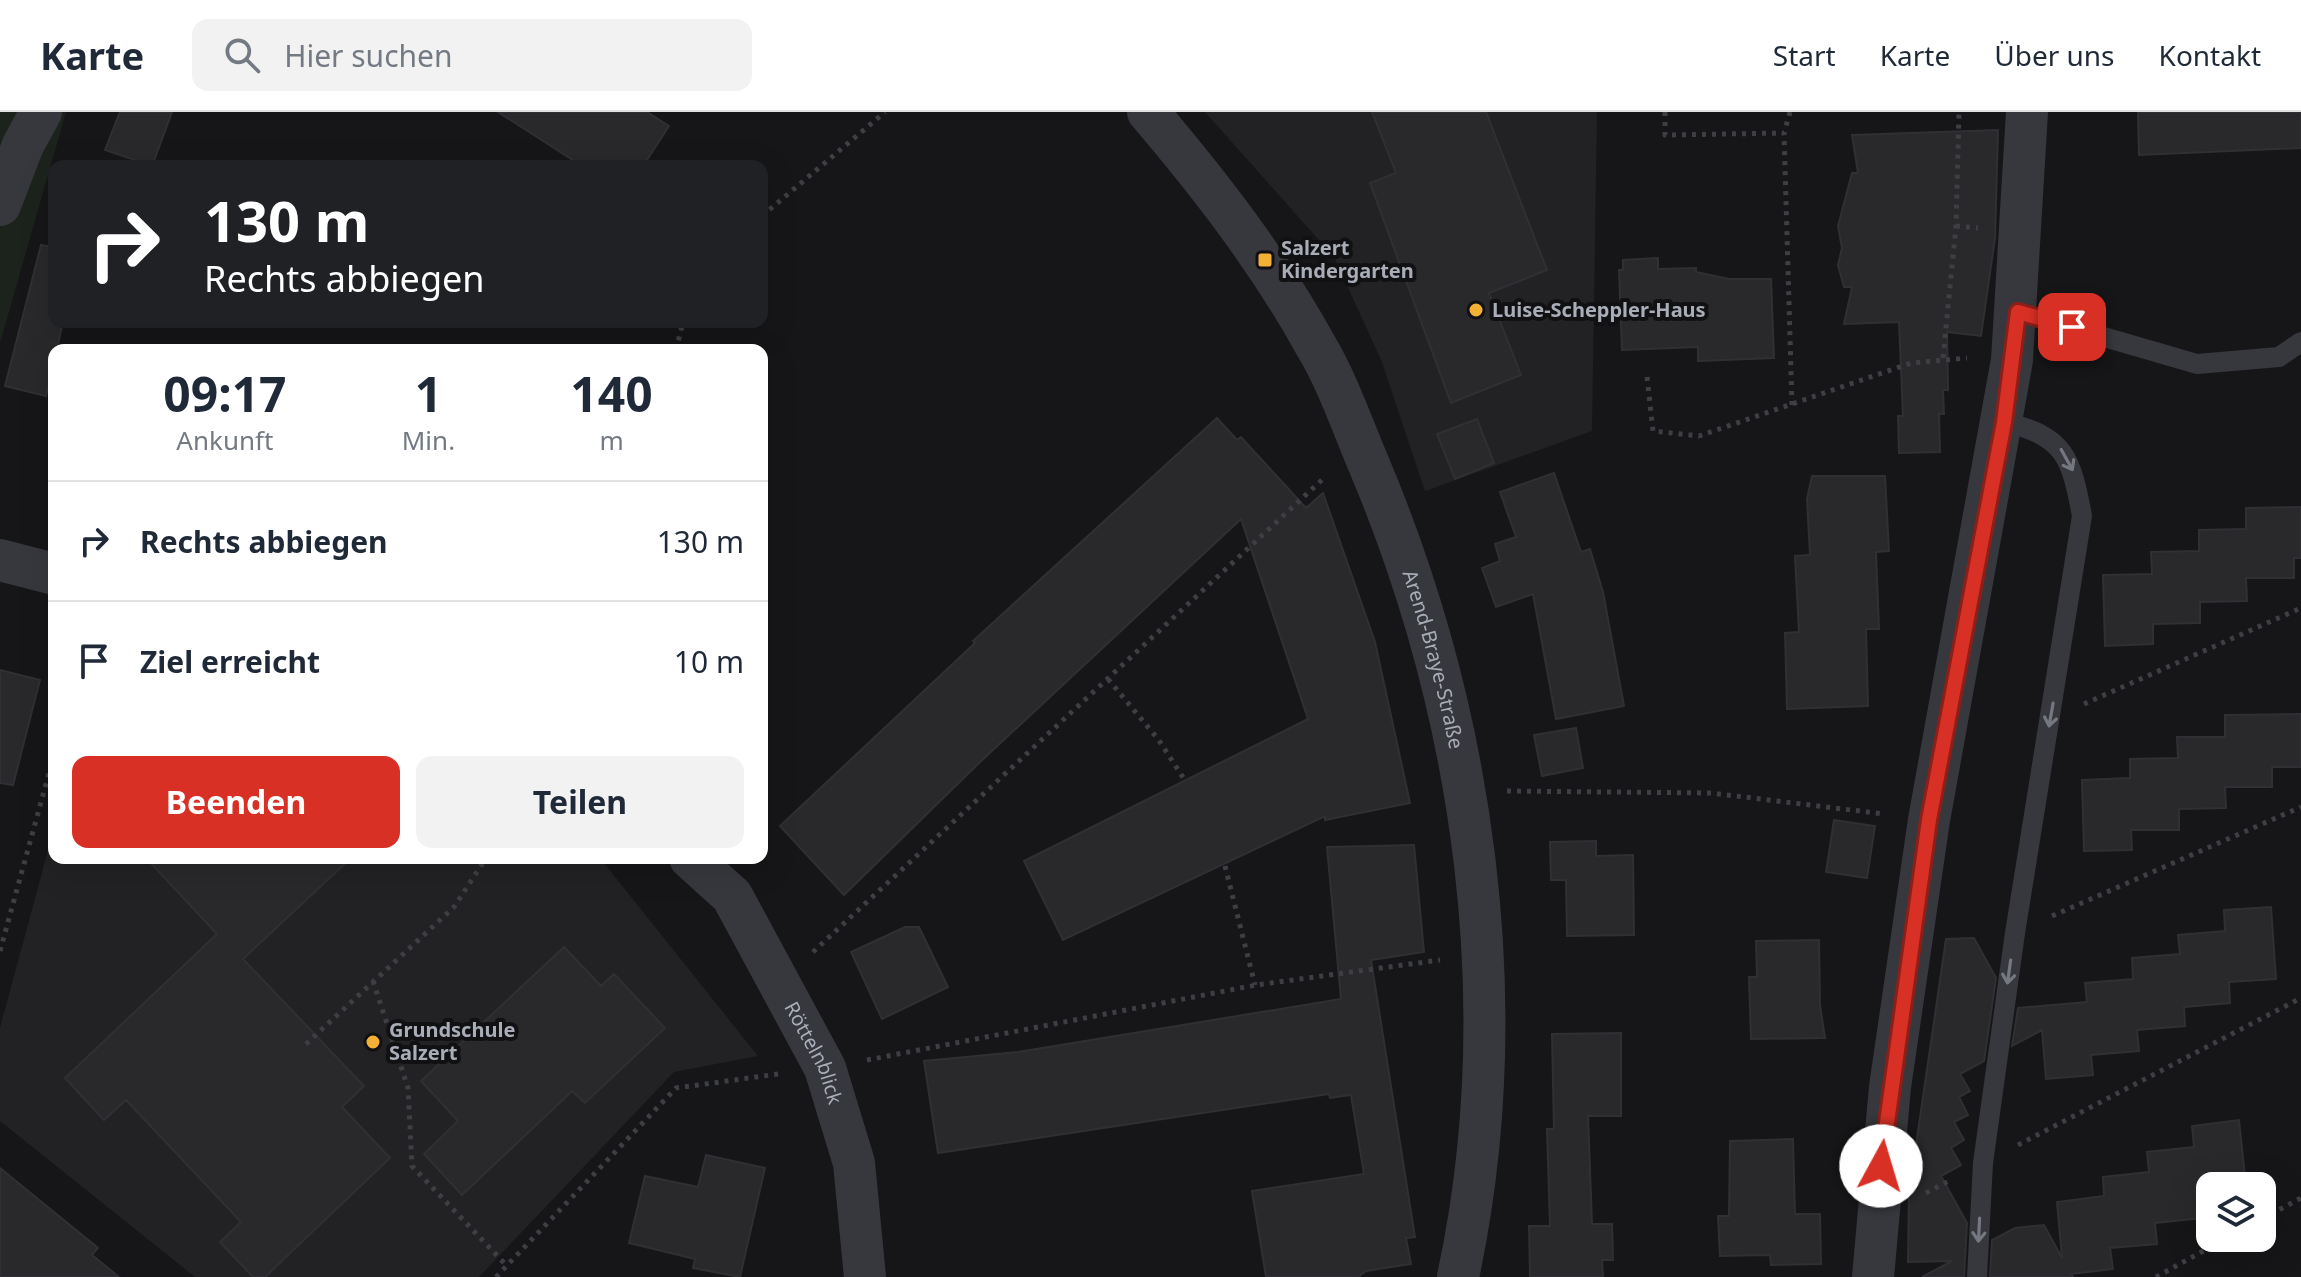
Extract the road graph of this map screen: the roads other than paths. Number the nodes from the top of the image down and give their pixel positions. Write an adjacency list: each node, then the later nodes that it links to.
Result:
1 (41, 112): 4 (street)
2 (1148, 112): 12 (street, Arend-Braye-Straße)
3 (2027, 112): 5 (street)
4 (0, 205)
5 (2018, 312): 6 (lane); 7 (street)
6 (2301, 342)
7 (2004, 422): 13 (street); 14 (lane, one-way to 14)
8 (0, 560): 9 (street)
9 (48, 572)
10 (697, 864): 11 (street, Röttelnblick)
11 (865, 1277)
12 (1458, 1277)
13 (1873, 1277)
14 (1977, 1277)

